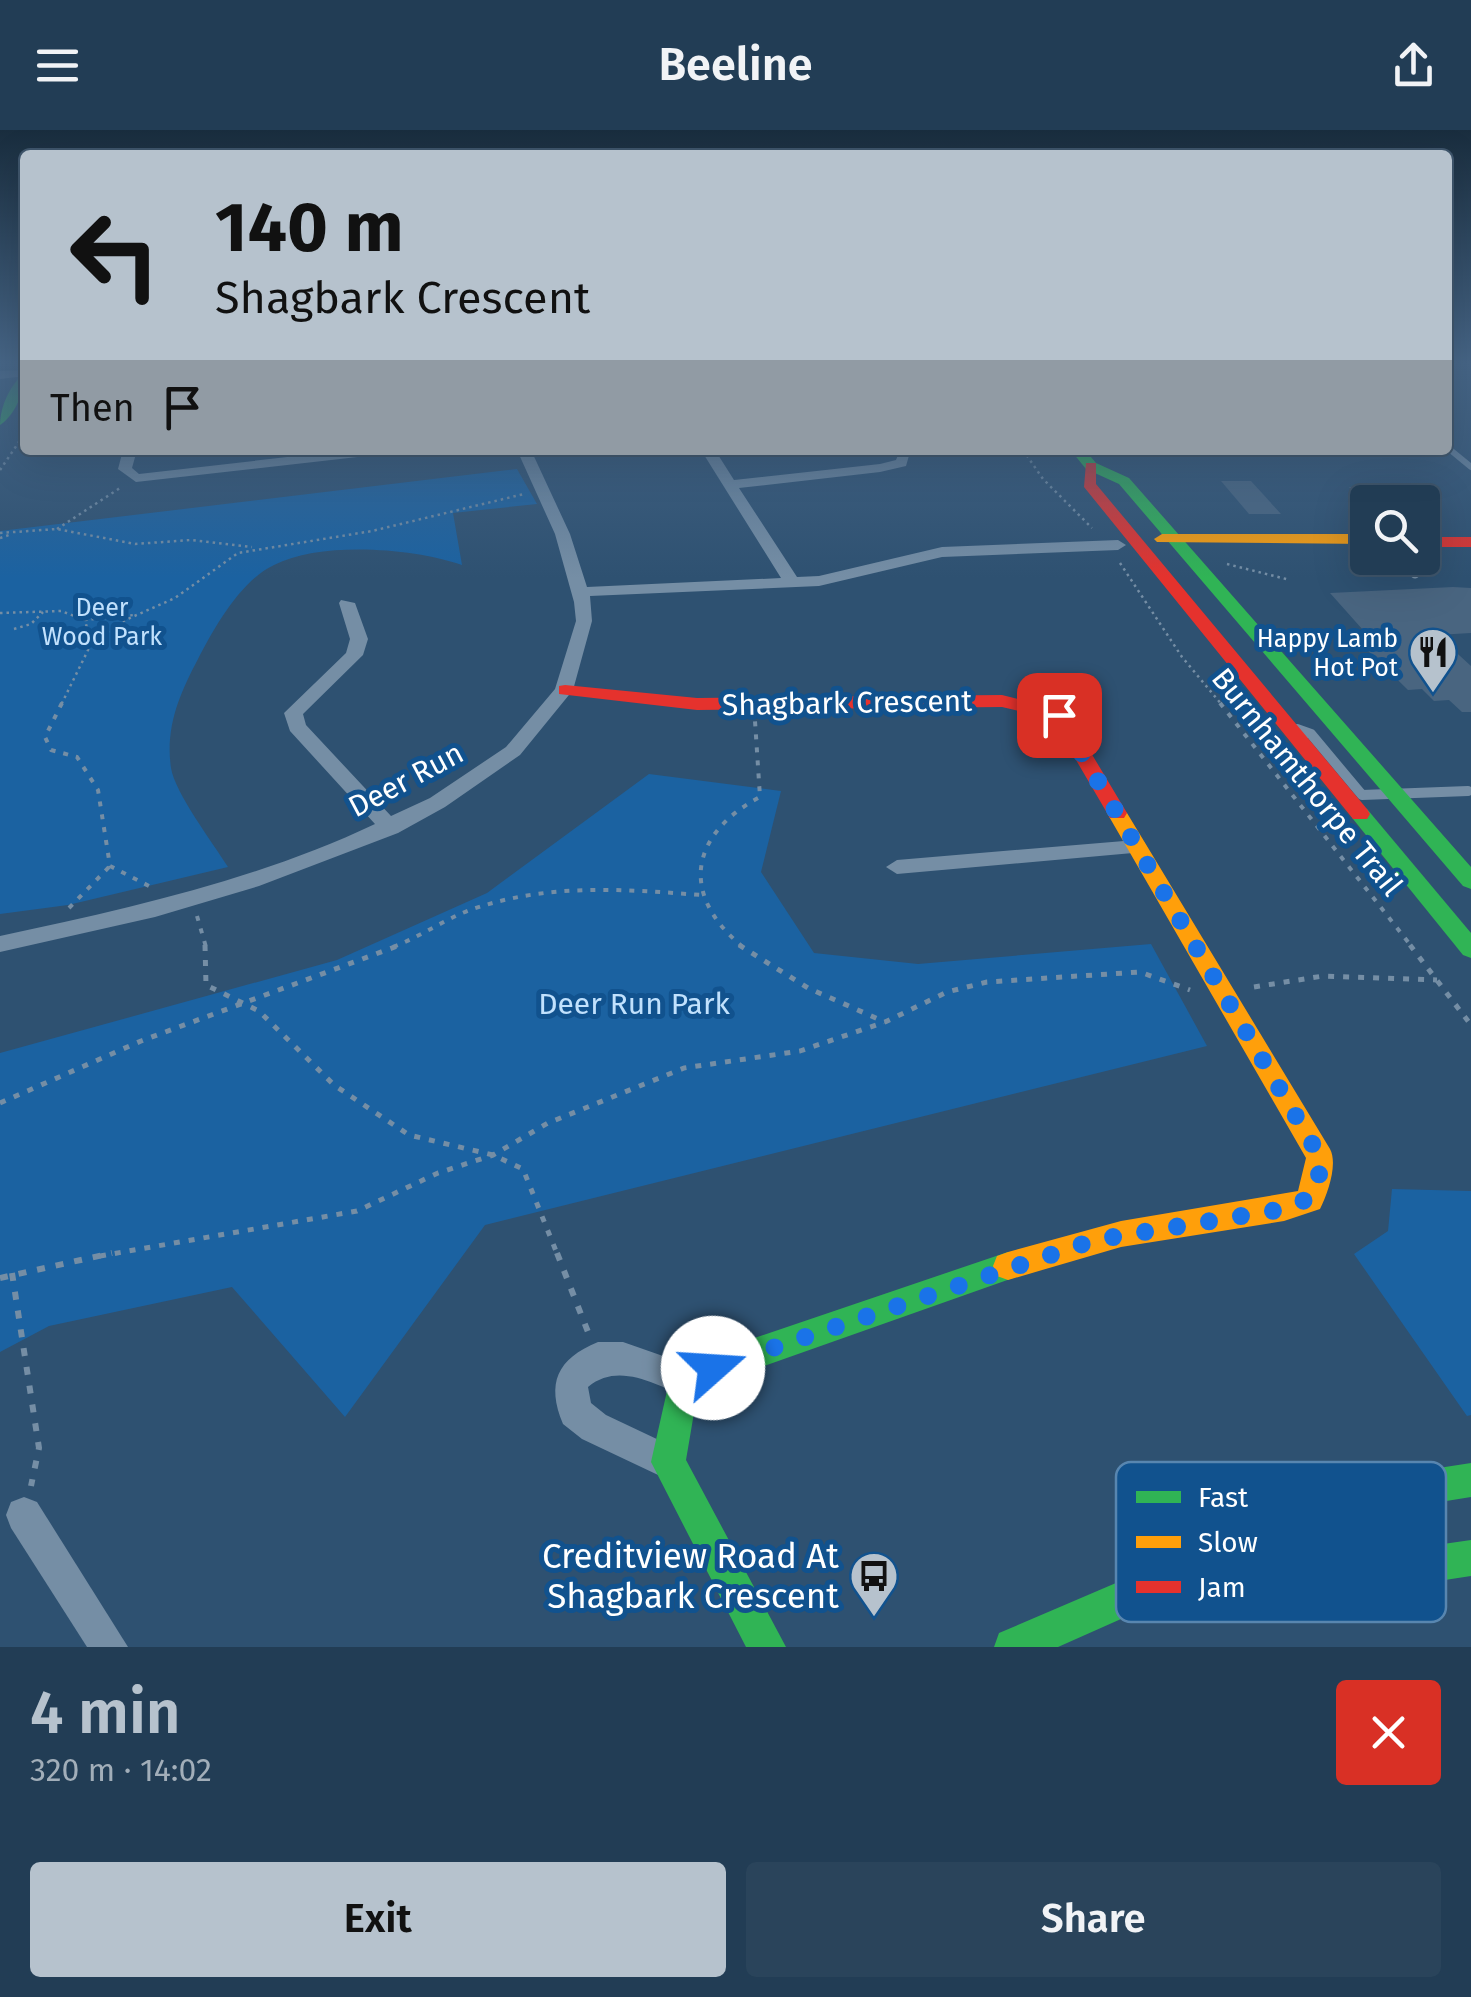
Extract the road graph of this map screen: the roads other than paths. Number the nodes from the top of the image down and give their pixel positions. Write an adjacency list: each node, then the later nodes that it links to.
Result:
1 (129, 455): 2 (street)
2 (340, 455)
3 (526, 455): 15 (street, Deer Run)
4 (712, 455): 7 (street)
5 (904, 455): 7 (street)
6 (1084, 458): 11 (street); 13 (street)
7 (733, 484): 14 (street)
8 (1350, 540): 11 (street)
9 (1440, 542): 10 (street)
10 (1471, 542)
11 (1181, 546): 12 (street); 13 (street); 20 (street)
12 (1350, 548)
13 (1129, 549): 14 (street); 18 (street)
14 (792, 582): 15 (street)
15 (580, 592): 17 (street, Deer Run)
16 (347, 603): 21 (street)
17 (565, 690): 21 (street, Deer Run); 22 (street, Shagbark Crescent)
18 (1286, 724): 20 (lane); 26 (street)
19 (1468, 791): 20 (lane)
20 (1397, 797): 24 (street)
21 (390, 828): 25 (street, Deer Run)
22 (1136, 847): 23 (street); 27 (street, Shagbark Crescent)
23 (897, 867)
24 (1471, 881)
25 (0, 944)
26 (1471, 949)
27 (691, 1382): 28 (street); 28 (street)
28 (668, 1462): 36 (street)
29 (1471, 1480): 30 (street)
30 (1446, 1484)
31 (24, 1514): 35 (street)
32 (1471, 1558): 33 (street)
33 (1446, 1562)
34 (1116, 1602): 37 (street)
35 (109, 1647)
36 (767, 1647)
37 (1012, 1647)

